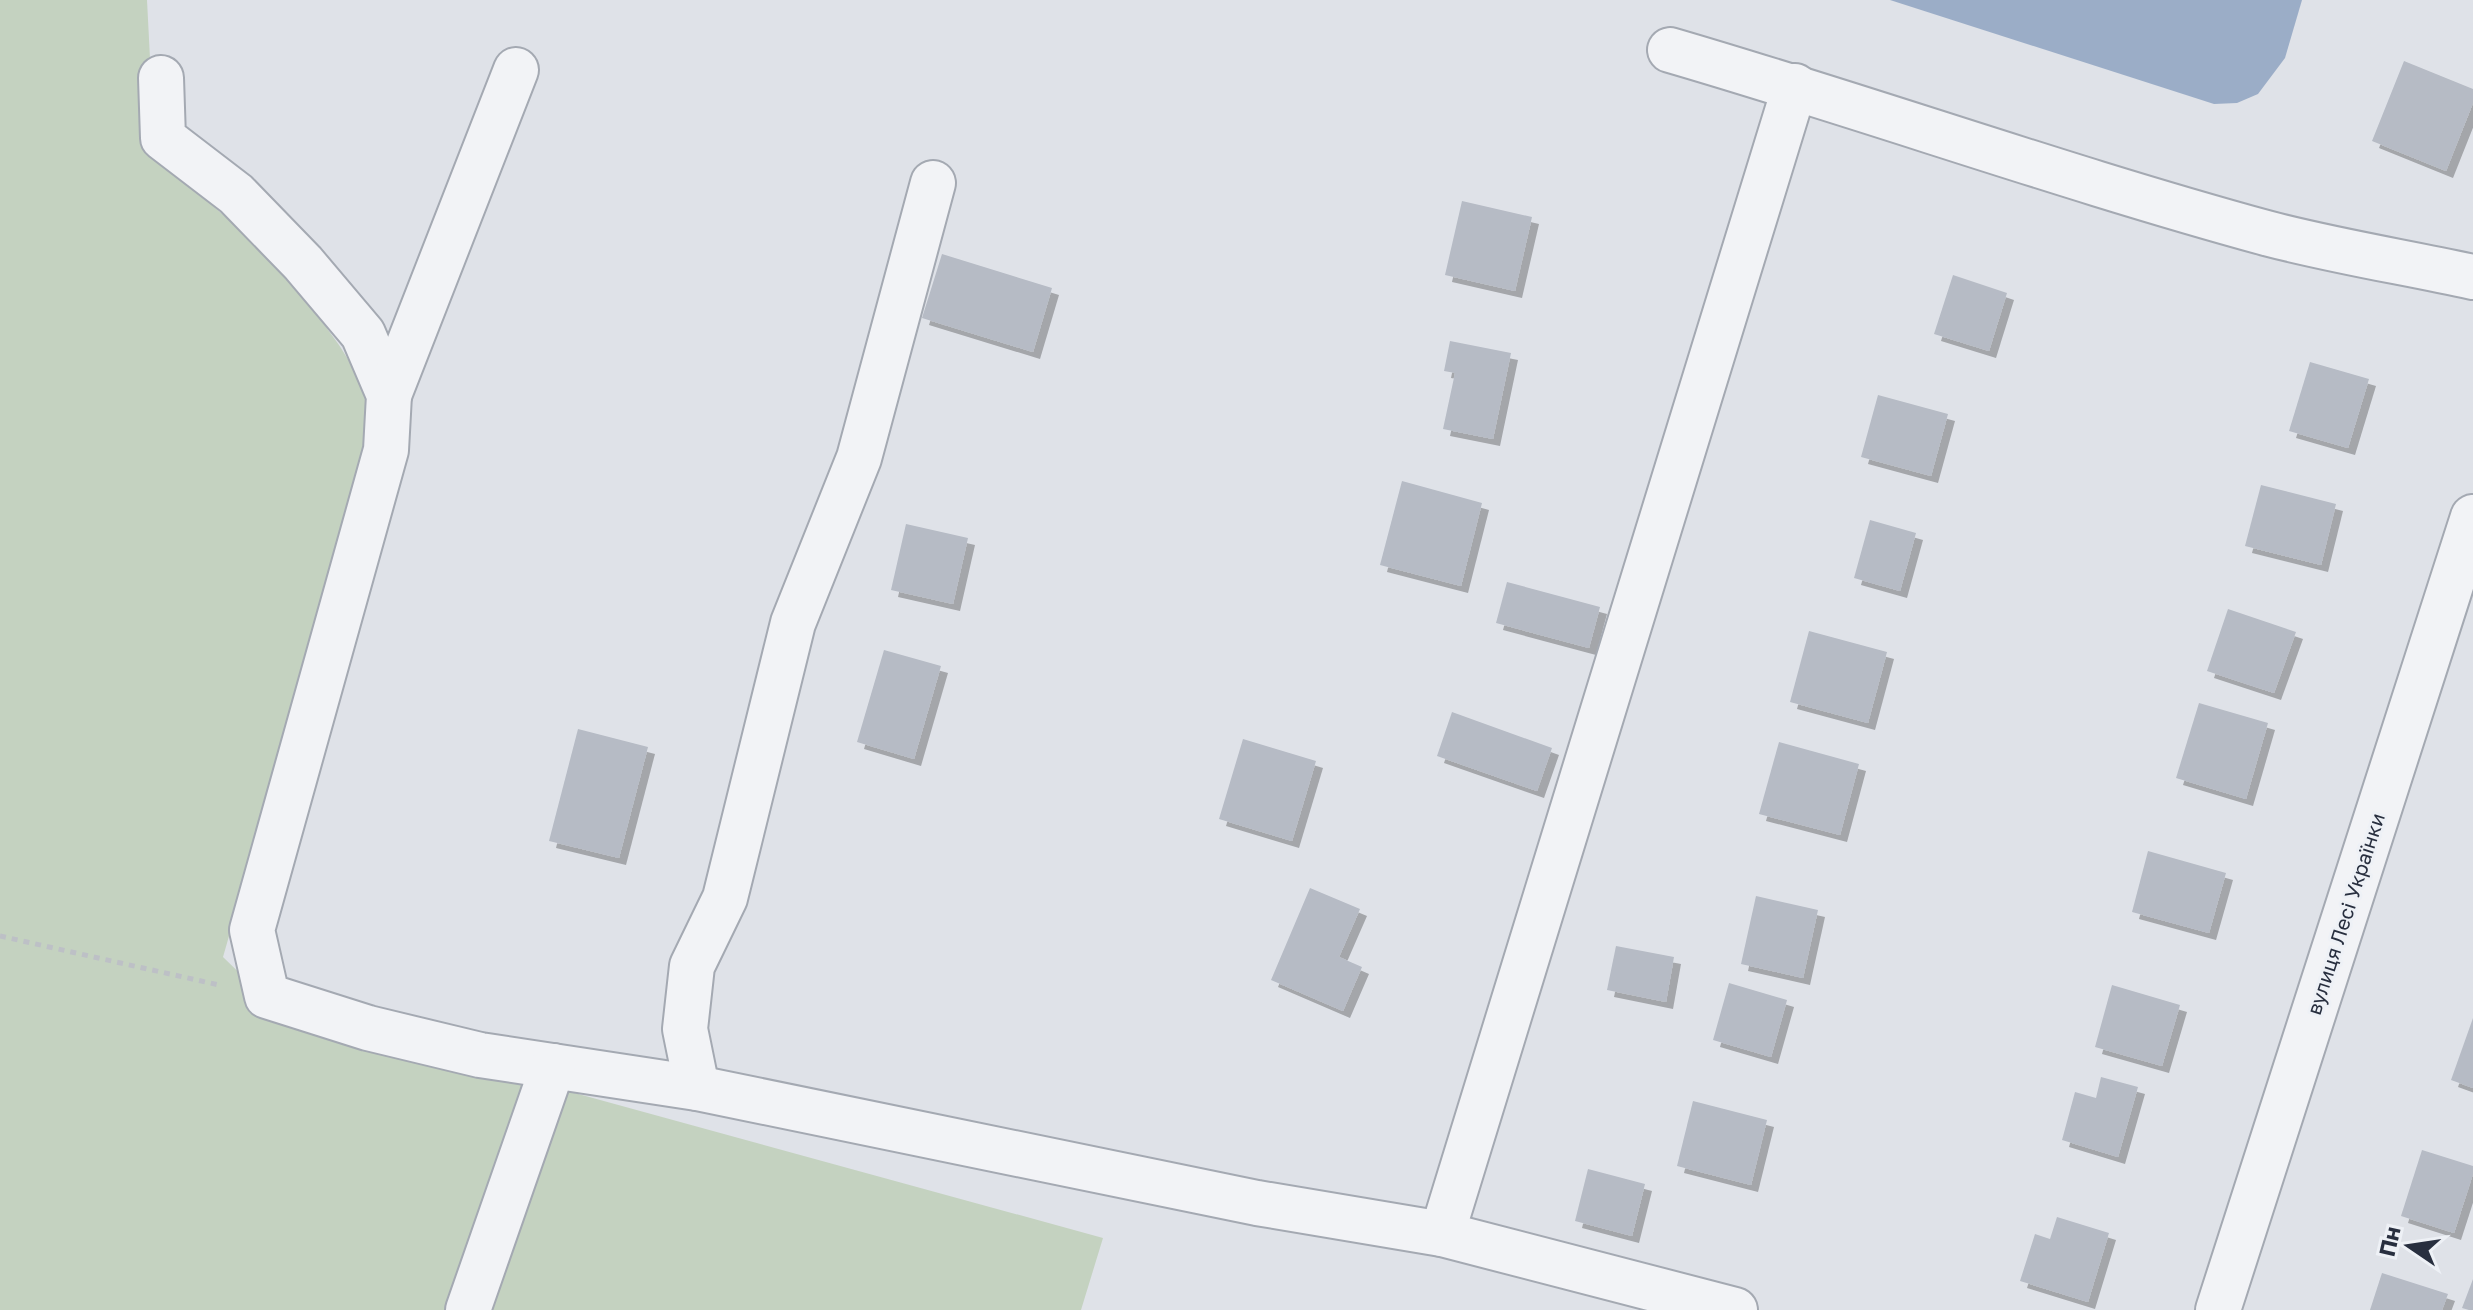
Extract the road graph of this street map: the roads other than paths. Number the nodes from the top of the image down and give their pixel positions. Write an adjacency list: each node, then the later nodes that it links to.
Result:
1 (1670, 50): 4 (street)
2 (516, 70): 7 (street)
3 (161, 78): 7 (street)
4 (1795, 86): 6 (street); 11 (street)
5 (933, 183): 10 (street)
6 (2473, 277)
7 (389, 395): 9 (street)
8 (2473, 517): 15 (street, вулиця Лесі Українки)
9 (553, 1066): 10 (street); 13 (street)
10 (697, 1088): 11 (street)
11 (1442, 1234): 12 (street)
12 (1656, 1300): 14 (street)
13 (468, 1310)
14 (1735, 1310)
15 (2218, 1310)

